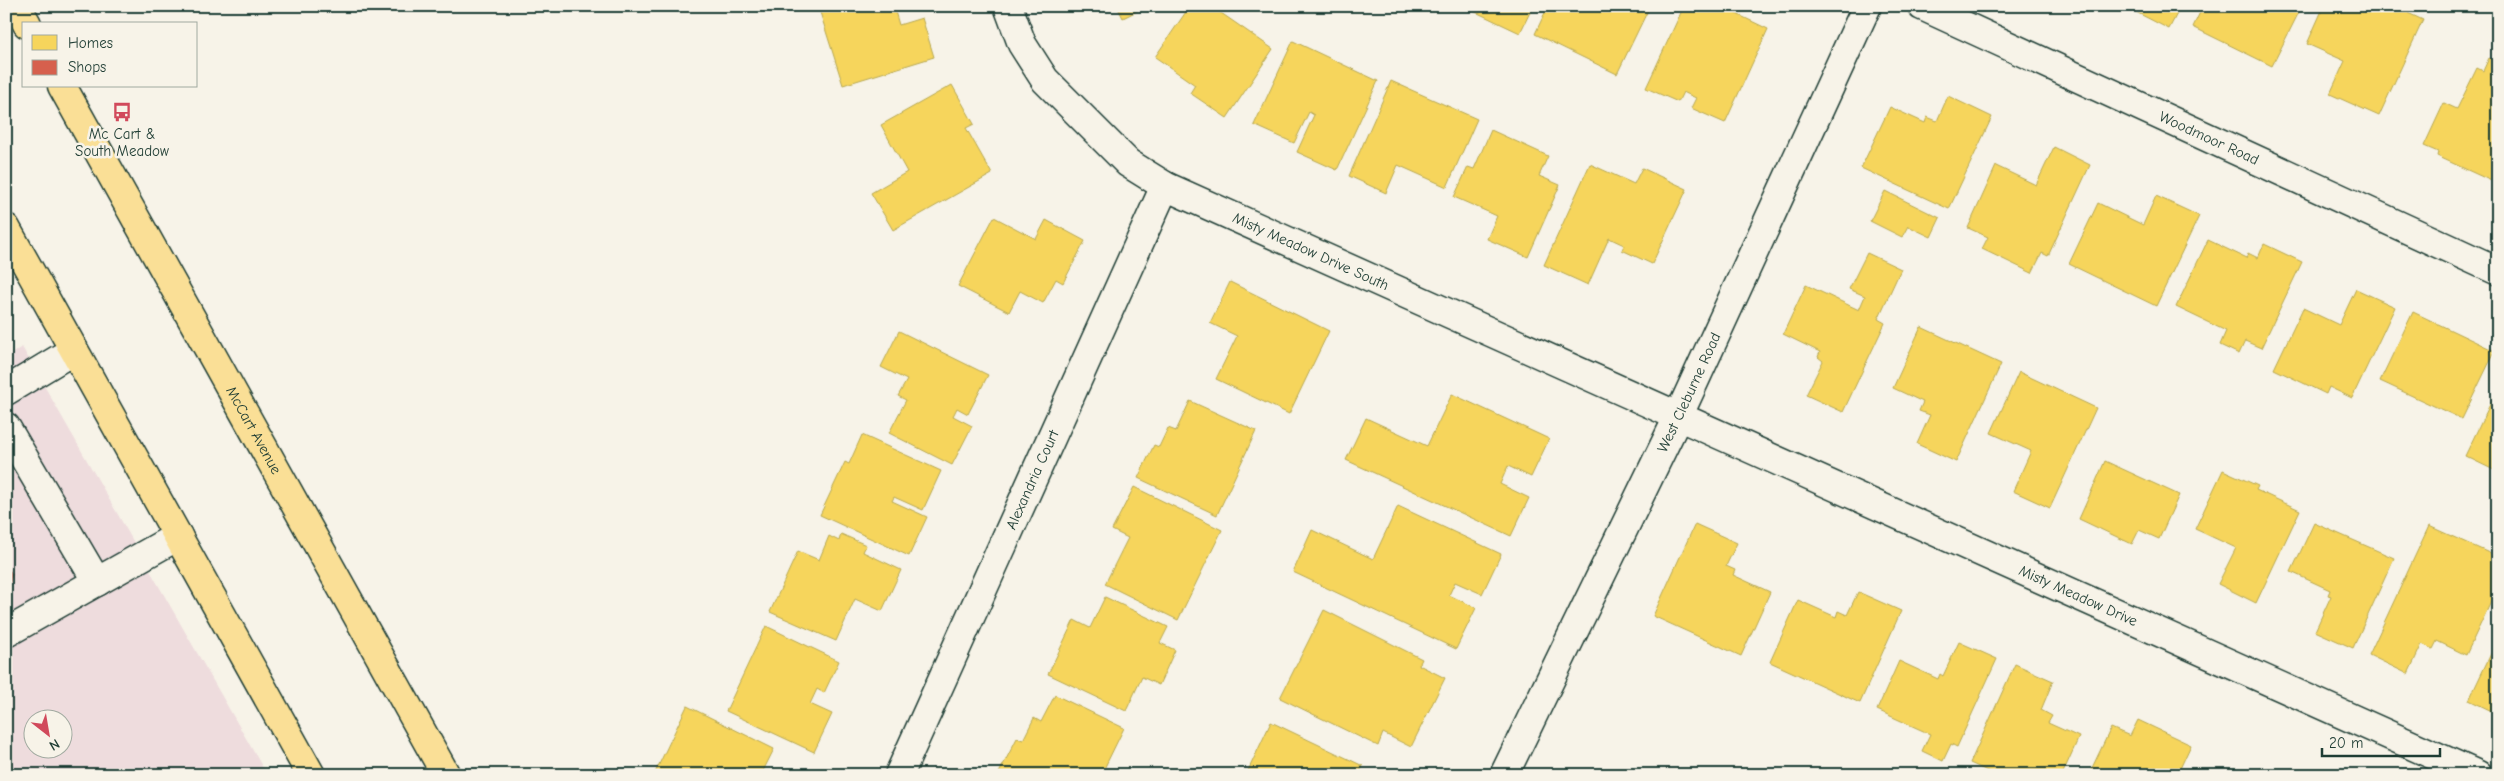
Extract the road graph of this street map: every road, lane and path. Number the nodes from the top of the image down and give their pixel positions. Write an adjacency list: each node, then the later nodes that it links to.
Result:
1 (17, 6): 5 (main road)
2 (1008, 6): 7 (street, Misty Meadow Drive South)
3 (1867, 6): 12 (street, West Cleburne Road)
4 (1922, 6): 9 (street, Woodmoor Road)
5 (26, 22)
6 (63, 88): 18 (main road, McCart Avenue)
7 (1165, 186): 12 (street, Misty Meadow Drive South); 19 (street, Alexandria Court)
8 (6, 228): 10 (main road)
9 (2498, 271)
10 (74, 350): 11 (street); 14 (main road)
11 (6, 391)
12 (1678, 417): 20 (street, West Cleburne Road); 21 (street, Misty Meadow Drive)
13 (6, 427): 15 (street)
14 (178, 536): 15 (street); 17 (main road)
15 (97, 582): 16 (street)
16 (6, 633)
17 (311, 775)
18 (446, 775)
19 (899, 775)
20 (1504, 775)
21 (2478, 775)

